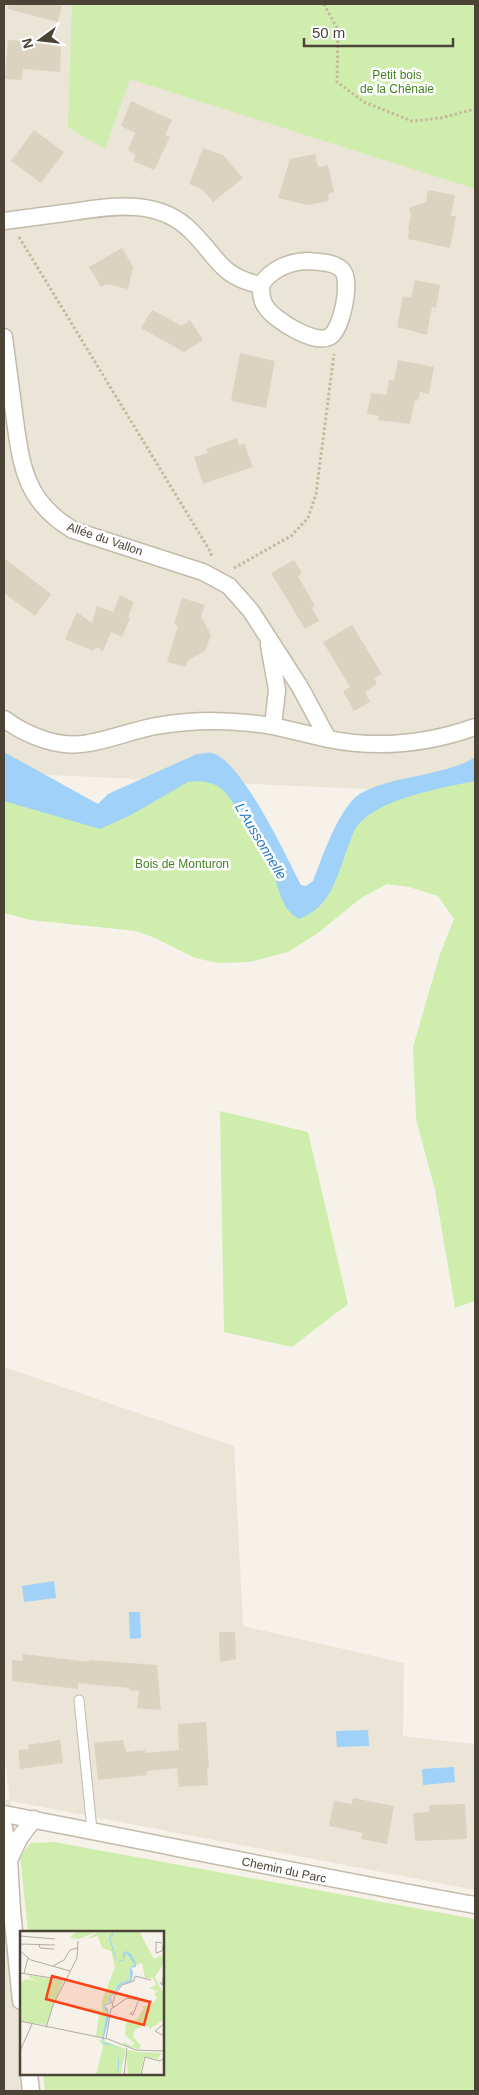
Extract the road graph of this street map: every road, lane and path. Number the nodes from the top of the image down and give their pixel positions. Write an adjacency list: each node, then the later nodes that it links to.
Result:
1 (324, 4): 2 (path)
2 (475, 109)
3 (9, 220): 4 (street); 8 (path)
4 (261, 285): 5 (street); 5 (street)
5 (332, 336): 8 (path)
6 (4, 337): 7 (street, Allée du Vallon)
7 (5, 359): 8 (street, Allée du Vallon)
8 (216, 578): 9 (street, Allée du Vallon)
9 (267, 636): 11 (street, Allée du Vallon); 13 (street, Allée du Vallon)
10 (4, 719): 11 (street)
11 (273, 726): 13 (street)
12 (475, 727): 13 (street)
13 (328, 739)
14 (79, 1700): 18 (lane)
15 (4, 1814): 16 (street, Chemin du Parc)
16 (34, 1820): 18 (street, Chemin du Parc); 19 (street)
17 (4, 1828): 19 (street)
18 (92, 1830): 20 (street, Chemin du Parc)
19 (9, 1860): 21 (street)
20 (475, 1905)
21 (20, 1991)
22 (29, 2075): 23 (street)
23 (30, 2091)

